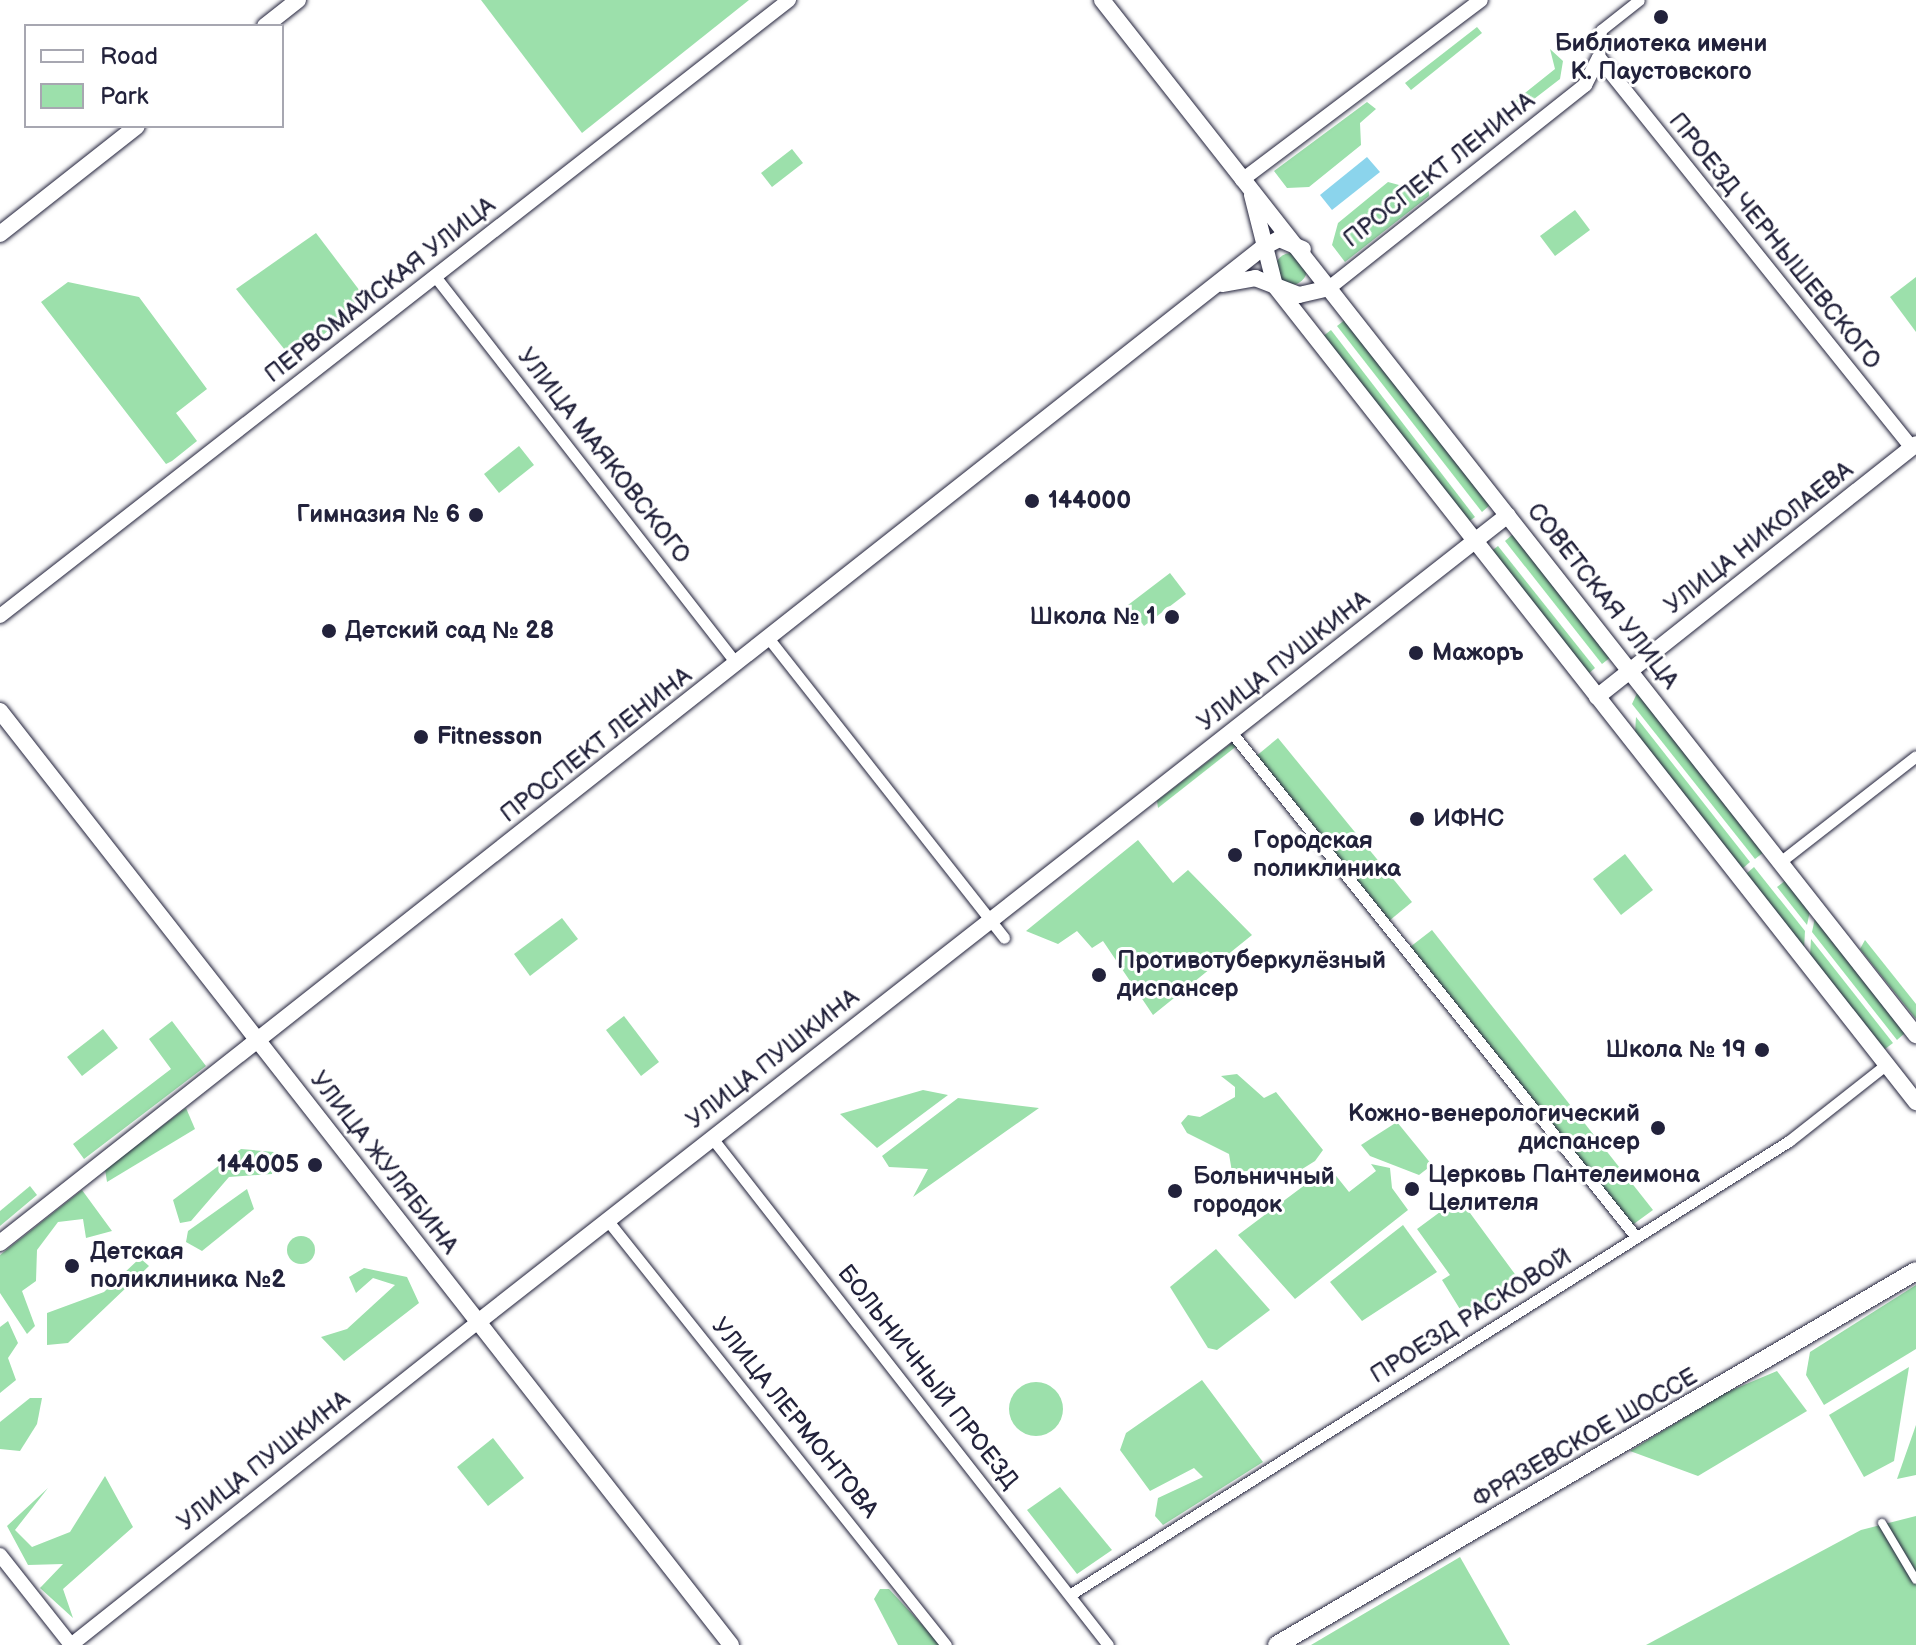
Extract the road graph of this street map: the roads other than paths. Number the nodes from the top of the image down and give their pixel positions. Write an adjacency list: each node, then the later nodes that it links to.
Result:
1 (298, 0): 6 (main road)
2 (789, 0): 14 (street, ПЕРВОМАЙСКАЯ УЛИЦА)
3 (1102, 0): 9 (main road, СОВЕТСКАЯ УЛИЦА)
4 (1481, 0): 9 (street)
5 (1639, 0): 7 (street, ПРОСПЕКТ ЛЕНИНА)
6 (268, 24)
7 (1599, 58): 17 (street, ПРОСПЕКТ ЛЕНИНА); 19 (street, ПРОЕЗД ЧЕРНЫШЕВСКОГО)
8 (134, 128): 10 (main road)
9 (1246, 185): 11 (main road, СОВЕТСКАЯ УЛИЦА); 12 (main road, СОВЕТСКАЯ УЛИЦА)
10 (0, 234)
11 (1262, 248): 12 (main road); 15 (main road, ПРОСПЕКТ ЛЕНИНА); 16 (main road, СОВЕТСКАЯ УЛИЦА)
12 (1303, 249): 13 (main road, СОВЕТСКАЯ УЛИЦА)
13 (1317, 270): 17 (main road, СОВЕТСКАЯ УЛИЦА); 18 (main road)
14 (434, 275): 22 (street, ПЕРВОМАЙСКАЯ УЛИЦА); 24 (street, УЛИЦА МАЯКОВСКОГО)
15 (1220, 284): 16 (main road); 23 (main road, ПРОСПЕКТ ЛЕНИНА)
16 (1275, 286): 18 (main road); 21 (main road)
17 (1329, 288): 18 (main road, ПРОСПЕКТ ЛЕНИНА); 20 (main road, СОВЕТСКАЯ УЛИЦА)
18 (1299, 295)
19 (1915, 449): 25 (main road, УЛИЦА НИКОЛАЕВА)
20 (1508, 515): 21 (main road, УЛИЦА ПУШКИНА); 25 (main road, СОВЕТСКАЯ УЛИЦА)
21 (1474, 542): 26 (main road); 28 (main road, УЛИЦА ПУШКИНА)
22 (0, 616)
23 (769, 639): 24 (main road, ПРОСПЕКТ ЛЕНИНА); 31 (street)
24 (737, 664): 34 (main road, ПРОСПЕКТ ЛЕНИНА)
25 (1631, 670): 26 (main road, УЛИЦА НИКОЛАЕВА); 30 (main road, СОВЕТСКАЯ УЛИЦА)
26 (1597, 697): 35 (main road)
27 (0, 711): 34 (main road, УЛИЦА ЖУЛЯБИНА)
28 (1232, 733): 31 (main road, УЛИЦА ПУШКИНА); 39 (street)
29 (1916, 756): 30 (street)
30 (1780, 862): 33 (main road, СОВЕТСКАЯ УЛИЦА)
31 (989, 920): 32 (street); 37 (main road, УЛИЦА ПУШКИНА)
32 (1004, 938)
33 (1916, 1035)
34 (258, 1041): 40 (main road, ПРОСПЕКТ ЛЕНИНА); 42 (main road, УЛИЦА ЖУЛЯБИНА)
35 (1887, 1064): 36 (main road); 39 (street, ПРОЕЗД РАСКОВОЙ)
36 (1916, 1102)
37 (712, 1138): 38 (main road, УЛИЦА ПУШКИНА); 46 (street, БОЛЬНИЧНЫЙ ПРОЕЗД)
38 (608, 1221): 42 (main road, УЛИЦА ПУШКИНА); 49 (street, УЛИЦА ЛЕРМОНТОВА)
39 (1636, 1237): 46 (street, ПРОЕЗД РАСКОВОЙ)
40 (0, 1243)
41 (1916, 1271): 51 (highway, ФРЯЗЕВСКОЕ ШОССЕ)
42 (478, 1322): 47 (street, УЛИЦА ПУШКИНА); 48 (main road, УЛИЦА ЖУЛЯБИНА)
43 (1882, 1523): 45 (street)
44 (0, 1555): 47 (street)
45 (1916, 1580)
46 (1071, 1594): 50 (street, БОЛЬНИЧНЫЙ ПРОЕЗД)
47 (71, 1645)
48 (731, 1645)
49 (946, 1645)
50 (1108, 1645)
51 (1277, 1645)

